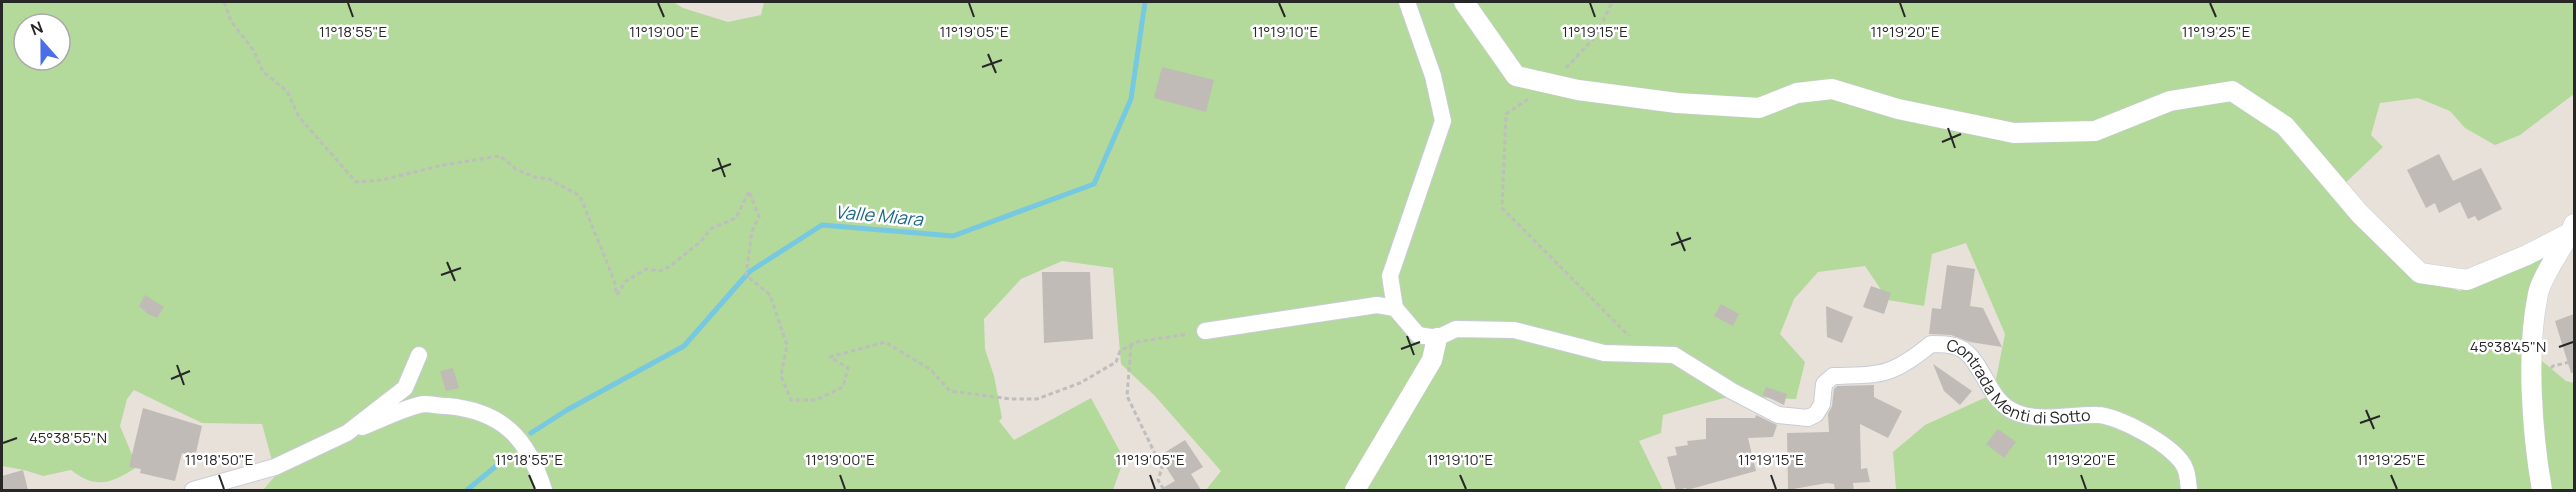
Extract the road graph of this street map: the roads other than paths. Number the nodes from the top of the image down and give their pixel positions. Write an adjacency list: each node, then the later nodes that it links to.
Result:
1 (1407, 2): 4 (street)
2 (1464, 2): 3 (street)
3 (2572, 229): 13 (street)
4 (1395, 308): 5 (street); 6 (street)
5 (1205, 331)
6 (1437, 338): 11 (street); 12 (street, Contrada Menti di Sotto)
7 (419, 355): 8 (street)
8 (347, 433): 9 (street); 10 (street)
9 (193, 490)
10 (544, 490)
11 (1355, 490)
12 (2189, 490)
13 (2542, 490)

